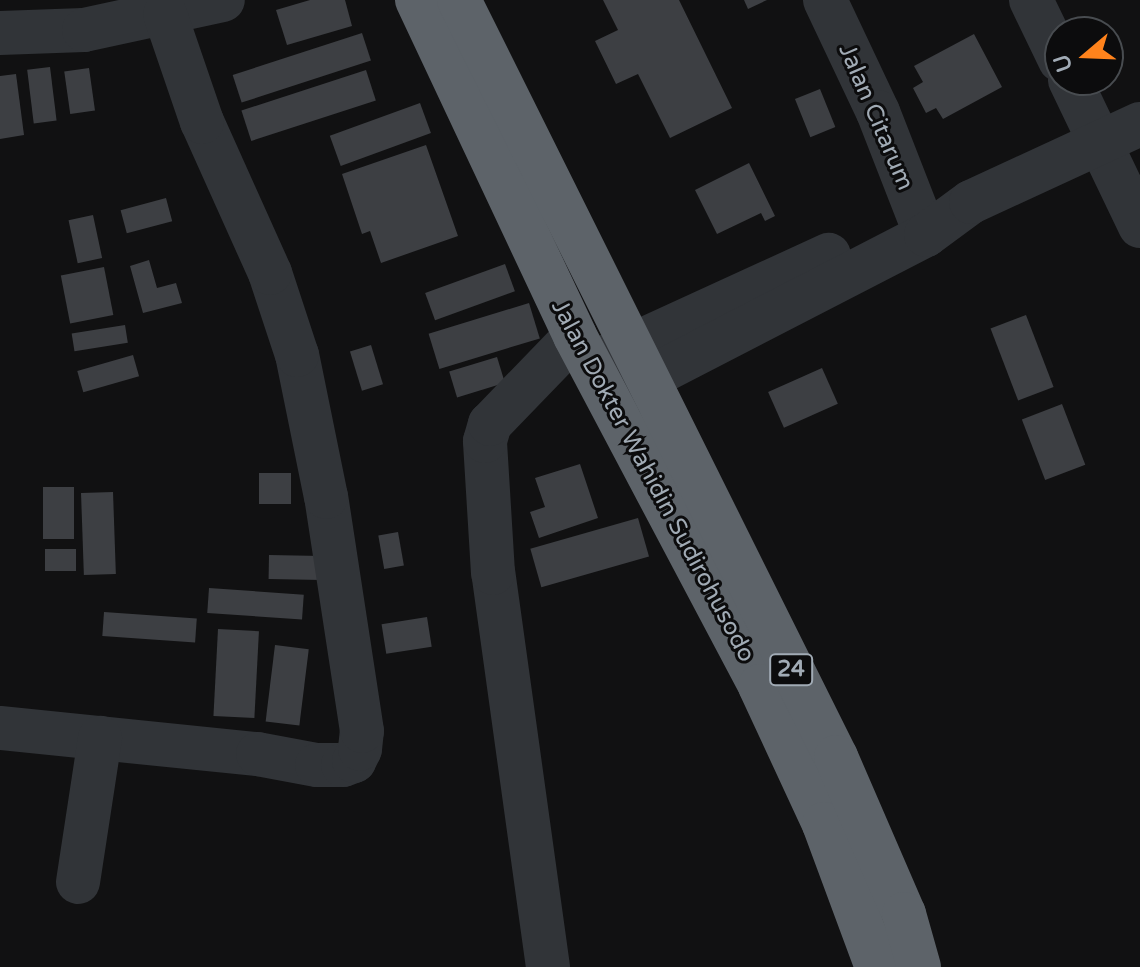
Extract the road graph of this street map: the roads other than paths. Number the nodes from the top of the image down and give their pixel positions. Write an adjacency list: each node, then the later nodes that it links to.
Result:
1 (223, 0): 6 (street)
2 (417, 0): 15 (highway, Jalan Dokter Wahidin Sudirohusodo / 24)
3 (459, 0): 14 (highway, Jalan Dokter Wahidin Sudirohusodo / 24)
4 (825, 0): 12 (street, Jalan Citarum)
5 (1031, 0): 7 (street)
6 (165, 14): 8 (street); 17 (street)
7 (1044, 27)
8 (0, 33)
9 (1078, 96): 11 (street)
10 (1140, 124): 11 (street)
11 (1101, 144): 12 (street); 13 (street)
12 (931, 220): 14 (street)
13 (1140, 226)
14 (641, 360): 15 (street); 21 (highway, Jalan Dokter Wahidin Sudirohusodo / 24)
15 (591, 366): 19 (street); 20 (highway, Jalan Dokter Wahidin Sudirohusodo / 24)
16 (0, 728): 17 (street)
17 (100, 738): 18 (street)
18 (78, 882)
19 (548, 967)
20 (877, 967)
21 (919, 967)

